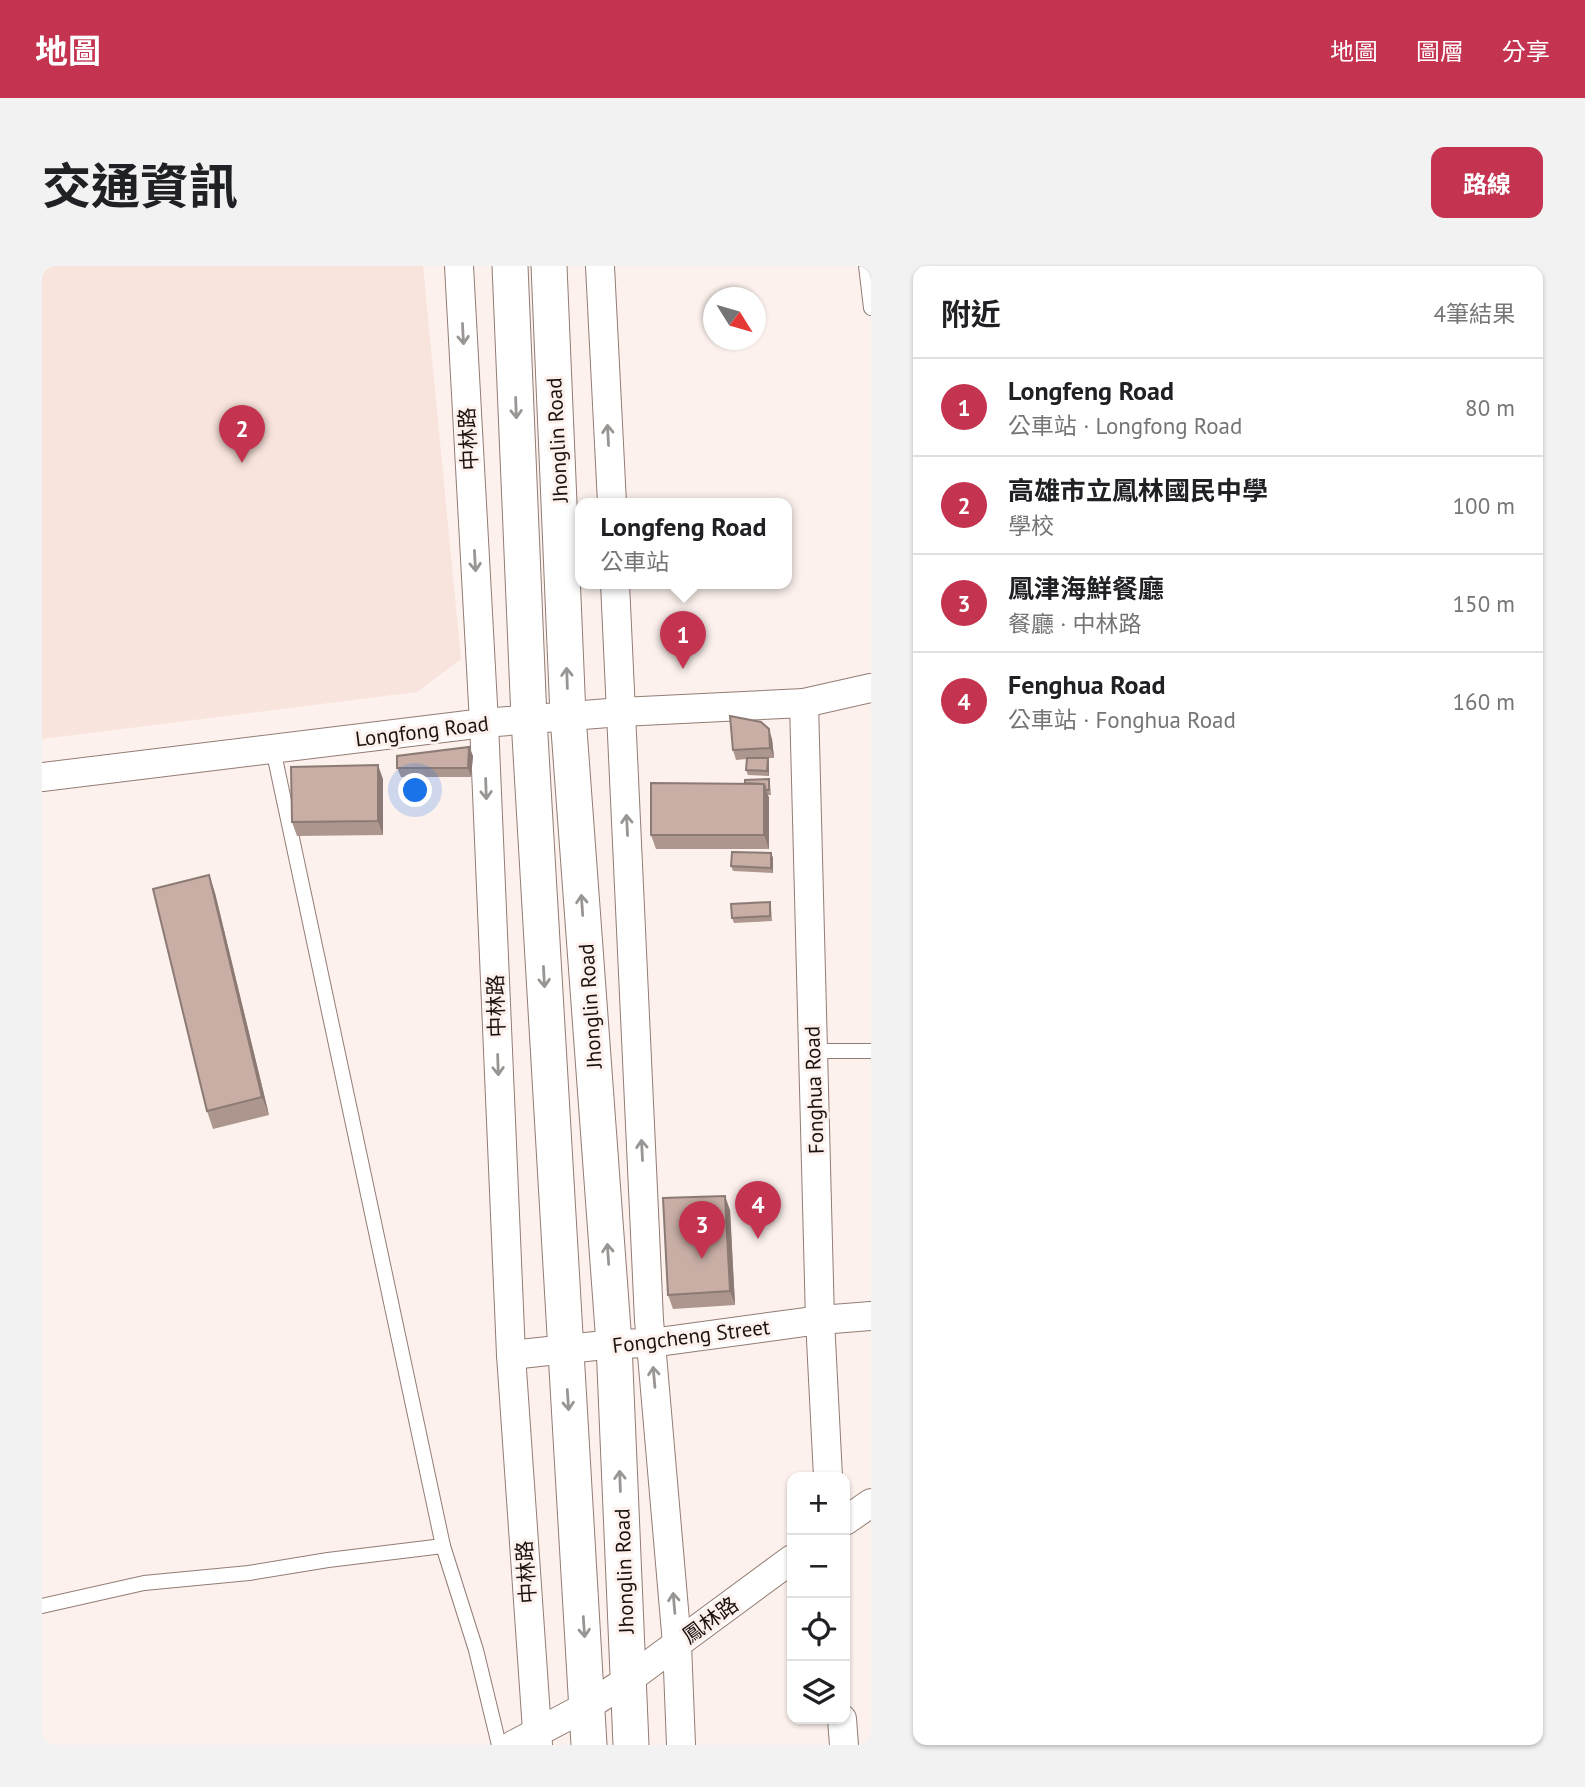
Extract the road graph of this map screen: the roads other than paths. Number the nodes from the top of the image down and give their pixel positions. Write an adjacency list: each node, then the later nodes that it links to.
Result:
1 (459, 266): 14 (street, 中林路, one-way to 14)
2 (510, 266): 13 (street, Jhonglin Road, one-way to 13)
3 (549, 266): 12 (street, Jhonglin Road, one-way to 3)
4 (600, 266): 7 (street, one-way to 4)
5 (866, 266): 6 (lane)
6 (871, 308)
7 (611, 498)
8 (615, 589): 11 (street)
9 (871, 688): 10 (street, Longfong Road)
10 (804, 703): 11 (street, Longfong Road); 17 (street, Fonghua Road)
11 (621, 712): 12 (street, Longfong Road); 21 (street, one-way to 11)
12 (568, 716): 13 (street, Longfong Road); 22 (street, Jhonglin Road, one-way to 12)
13 (529, 719): 14 (street, Longfong Road); 23 (street, Jhonglin Road, one-way to 23)
14 (484, 723): 15 (street, Longfong Road); 24 (street, 中林路, one-way to 24)
15 (273, 748): 16 (street, Longfong Road); 28 (lane)
16 (42, 777)
17 (813, 1051): 18 (lane); 20 (street, Fonghua Road)
18 (871, 1051)
19 (871, 1316): 20 (street, Fongcheng Street)
20 (820, 1320): 21 (street, Fongcheng Street); 25 (street, Fonghua Road)
21 (651, 1343): 22 (street, Fongcheng Street); 31 (street, one-way to 21)
22 (614, 1344): 23 (street, Fongcheng Street); 32 (street, Jhonglin Road, one-way to 22)
23 (565, 1351): 24 (street, Fongcheng Street); 33 (street, Jhonglin Road, one-way to 33)
24 (511, 1355): 35 (street, 中林路)
25 (828, 1472)
26 (871, 1503): 27 (street)
27 (850, 1518)
28 (443, 1546): 30 (lane); 36 (lane)
29 (787, 1563): 31 (street, 鳳林路)
30 (42, 1606)
31 (677, 1644): 32 (street, 鳳林路); 40 (street)
32 (628, 1680): 33 (street, 鳳林路); 39 (street, Jhonglin Road)
33 (589, 1705): 35 (street, 鳳林路); 38 (street, Jhonglin Road)
34 (842, 1724): 41 (street)
35 (538, 1738): 37 (street, 鳳林路)
36 (499, 1745)
37 (513, 1745)
38 (589, 1745)
39 (631, 1745)
40 (681, 1745)
41 (844, 1745)

